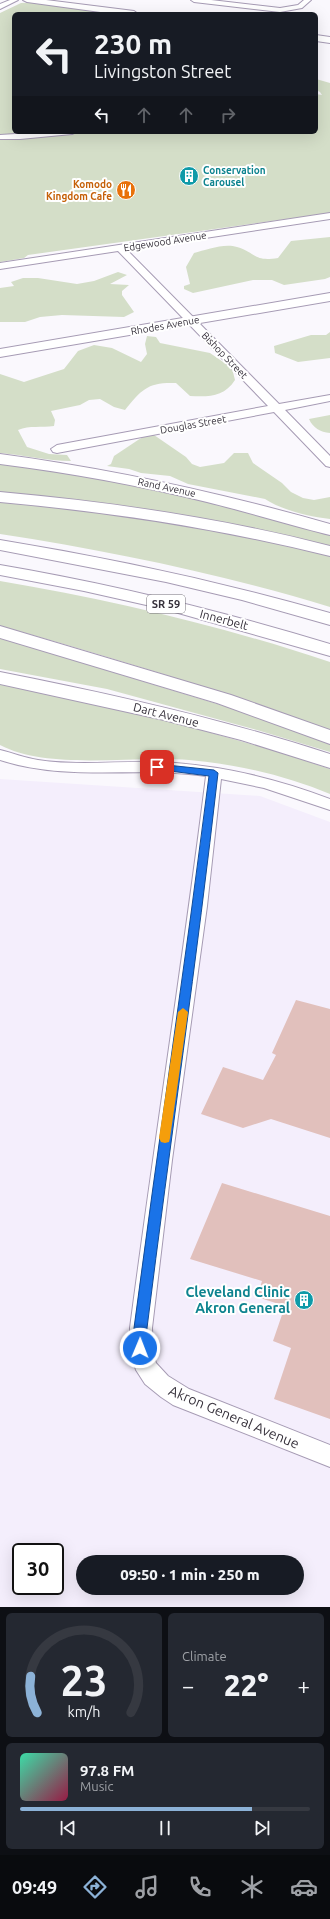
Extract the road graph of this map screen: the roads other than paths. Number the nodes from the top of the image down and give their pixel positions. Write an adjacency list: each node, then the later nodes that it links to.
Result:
1 (15, 0): 7 (street)
2 (27, 0): 9 (street)
3 (194, 0): 6 (street)
4 (239, 0): 6 (street)
5 (308, 0): 6 (street)
6 (231, 5): 8 (street)
7 (0, 7)
8 (222, 11)
9 (119, 12)
10 (318, 38): 11 (street)
11 (330, 40)
12 (51, 134): 13 (street)
13 (0, 137)
14 (330, 216): 15 (street, Edgewood Avenue)
15 (120, 248): 16 (street, Edgewood Avenue); 18 (street, Bishop Street)
16 (0, 266)
17 (330, 297): 18 (street, Rhodes Avenue)
18 (191, 320): 19 (street, Rhodes Avenue); 21 (street, Bishop Street)
19 (0, 353)
20 (330, 398): 21 (street, Douglas Street)
21 (276, 408): 22 (street, Douglas Street); 24 (street, Bishop Street)
22 (57, 449)
23 (0, 459): 26 (main road, Rand Avenue)
24 (330, 463)
25 (0, 497): 28 (main road)
26 (330, 530)
27 (0, 545): 30 (main road, SR 59)
28 (330, 551)
29 (0, 570): 32 (main road, Innerbelt / SR 59)
30 (330, 619)
31 (0, 632): 34 (main road)
32 (330, 650)
33 (3, 679): 36 (main road, Dart Avenue)
34 (330, 737)
35 (0, 755): 37 (street)
36 (330, 761)
37 (214, 773): 38 (street); 39 (street, Akron General Avenue)
38 (330, 804)
39 (330, 1456)

